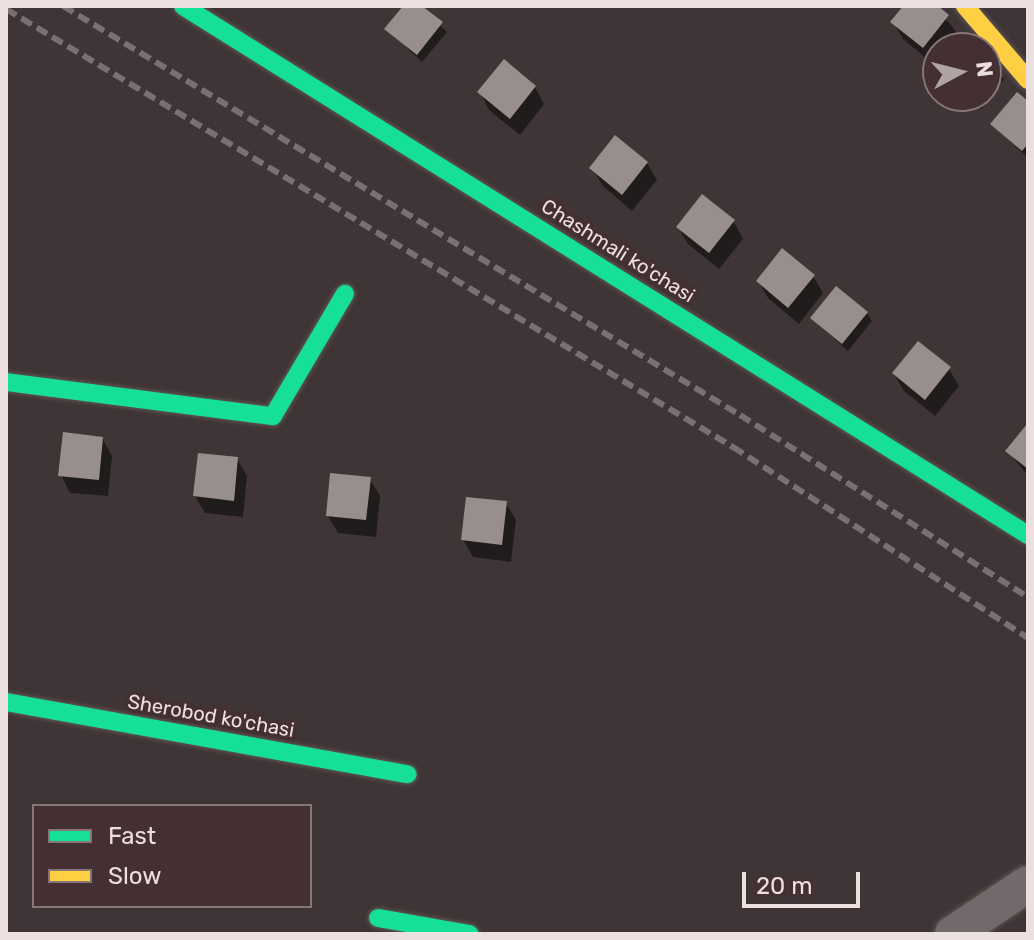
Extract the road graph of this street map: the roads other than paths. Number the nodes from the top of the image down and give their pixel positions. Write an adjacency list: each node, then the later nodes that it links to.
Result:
1 (183, 6): 6 (street, Chashmali ko'chasi)
2 (965, 6): 3 (street)
3 (1028, 80)
4 (345, 294): 5 (street)
5 (6, 382)
6 (1023, 523)
7 (6, 702): 8 (street, Sherobod ko'chasi)
8 (408, 774)
9 (1028, 884): 12 (street)
10 (378, 918): 11 (street)
11 (470, 934)
12 (953, 934)

